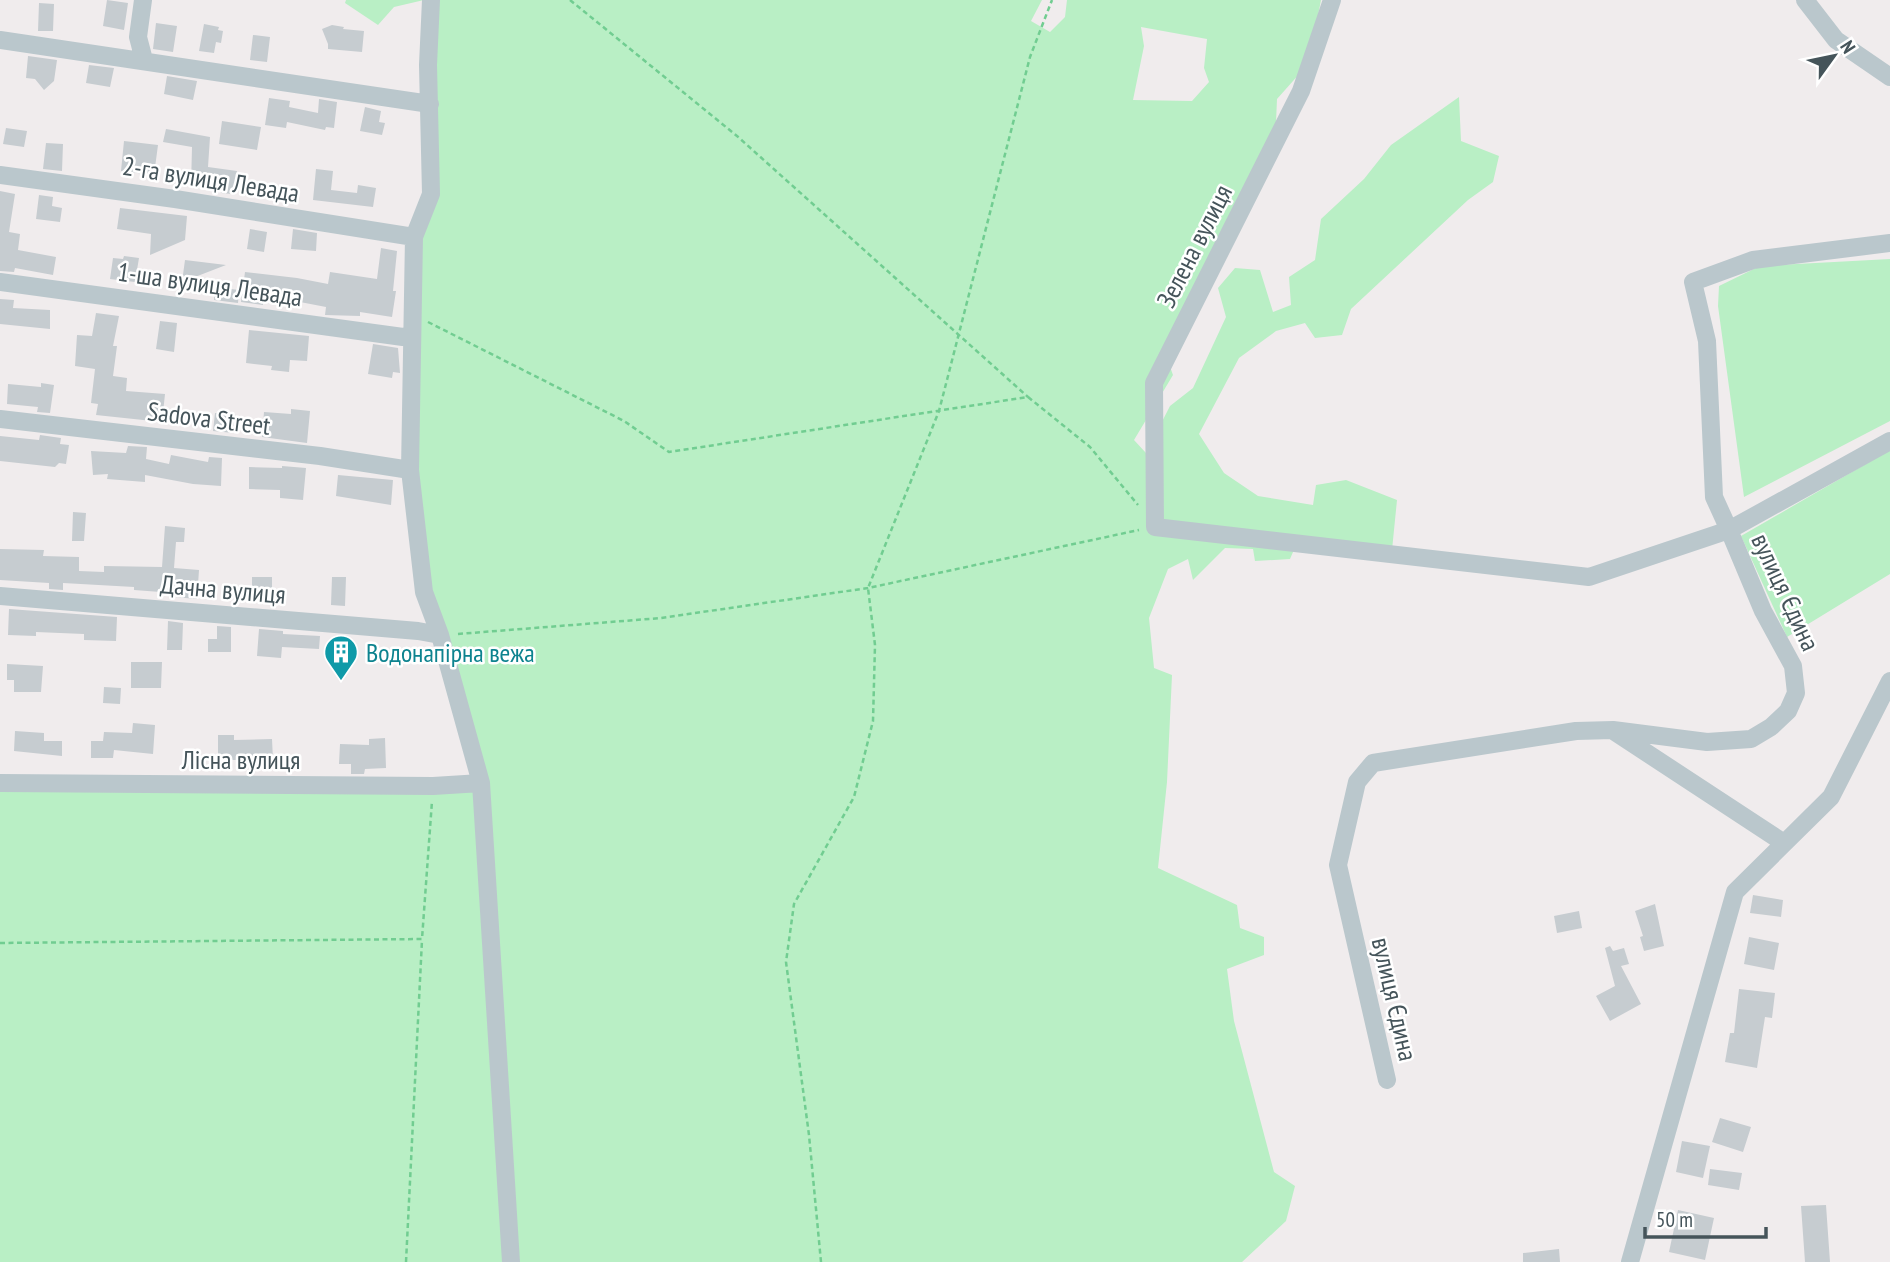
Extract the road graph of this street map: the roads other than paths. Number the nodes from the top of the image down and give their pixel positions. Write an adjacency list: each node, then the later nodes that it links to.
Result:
1 (143, 0): 6 (street)
2 (431, 0): 8 (street)
3 (1332, 0): 17 (street, Зелена вулиця)
4 (1805, 0): 7 (street)
5 (0, 40): 6 (street)
6 (144, 60): 8 (street)
7 (1890, 77)
8 (430, 104): 10 (street)
9 (0, 176): 10 (street, 2-га вулиця Левада)
10 (414, 237): 13 (street)
11 (1890, 243): 18 (street)
12 (0, 282): 13 (street, 1-ша вулиця Левада)
13 (412, 335): 16 (street)
14 (0, 419): 16 (street, Sadova Street)
15 (1890, 441): 18 (street)
16 (410, 470): 20 (street)
17 (1156, 527): 18 (street, вулиця Єдина)
18 (1728, 530): 22 (street, вулиця Єдина)
19 (0, 596): 20 (street, Дачна вулиця)
20 (440, 635): 24 (street)
21 (1890, 681): 25 (street)
22 (1612, 730): 25 (street); 26 (street, вулиця Єдина)
23 (0, 783): 24 (street, Лісна вулиця)
24 (481, 783): 27 (street)
25 (1784, 843): 28 (street)
26 (1387, 1080)
27 (512, 1262)
28 (1630, 1262)

